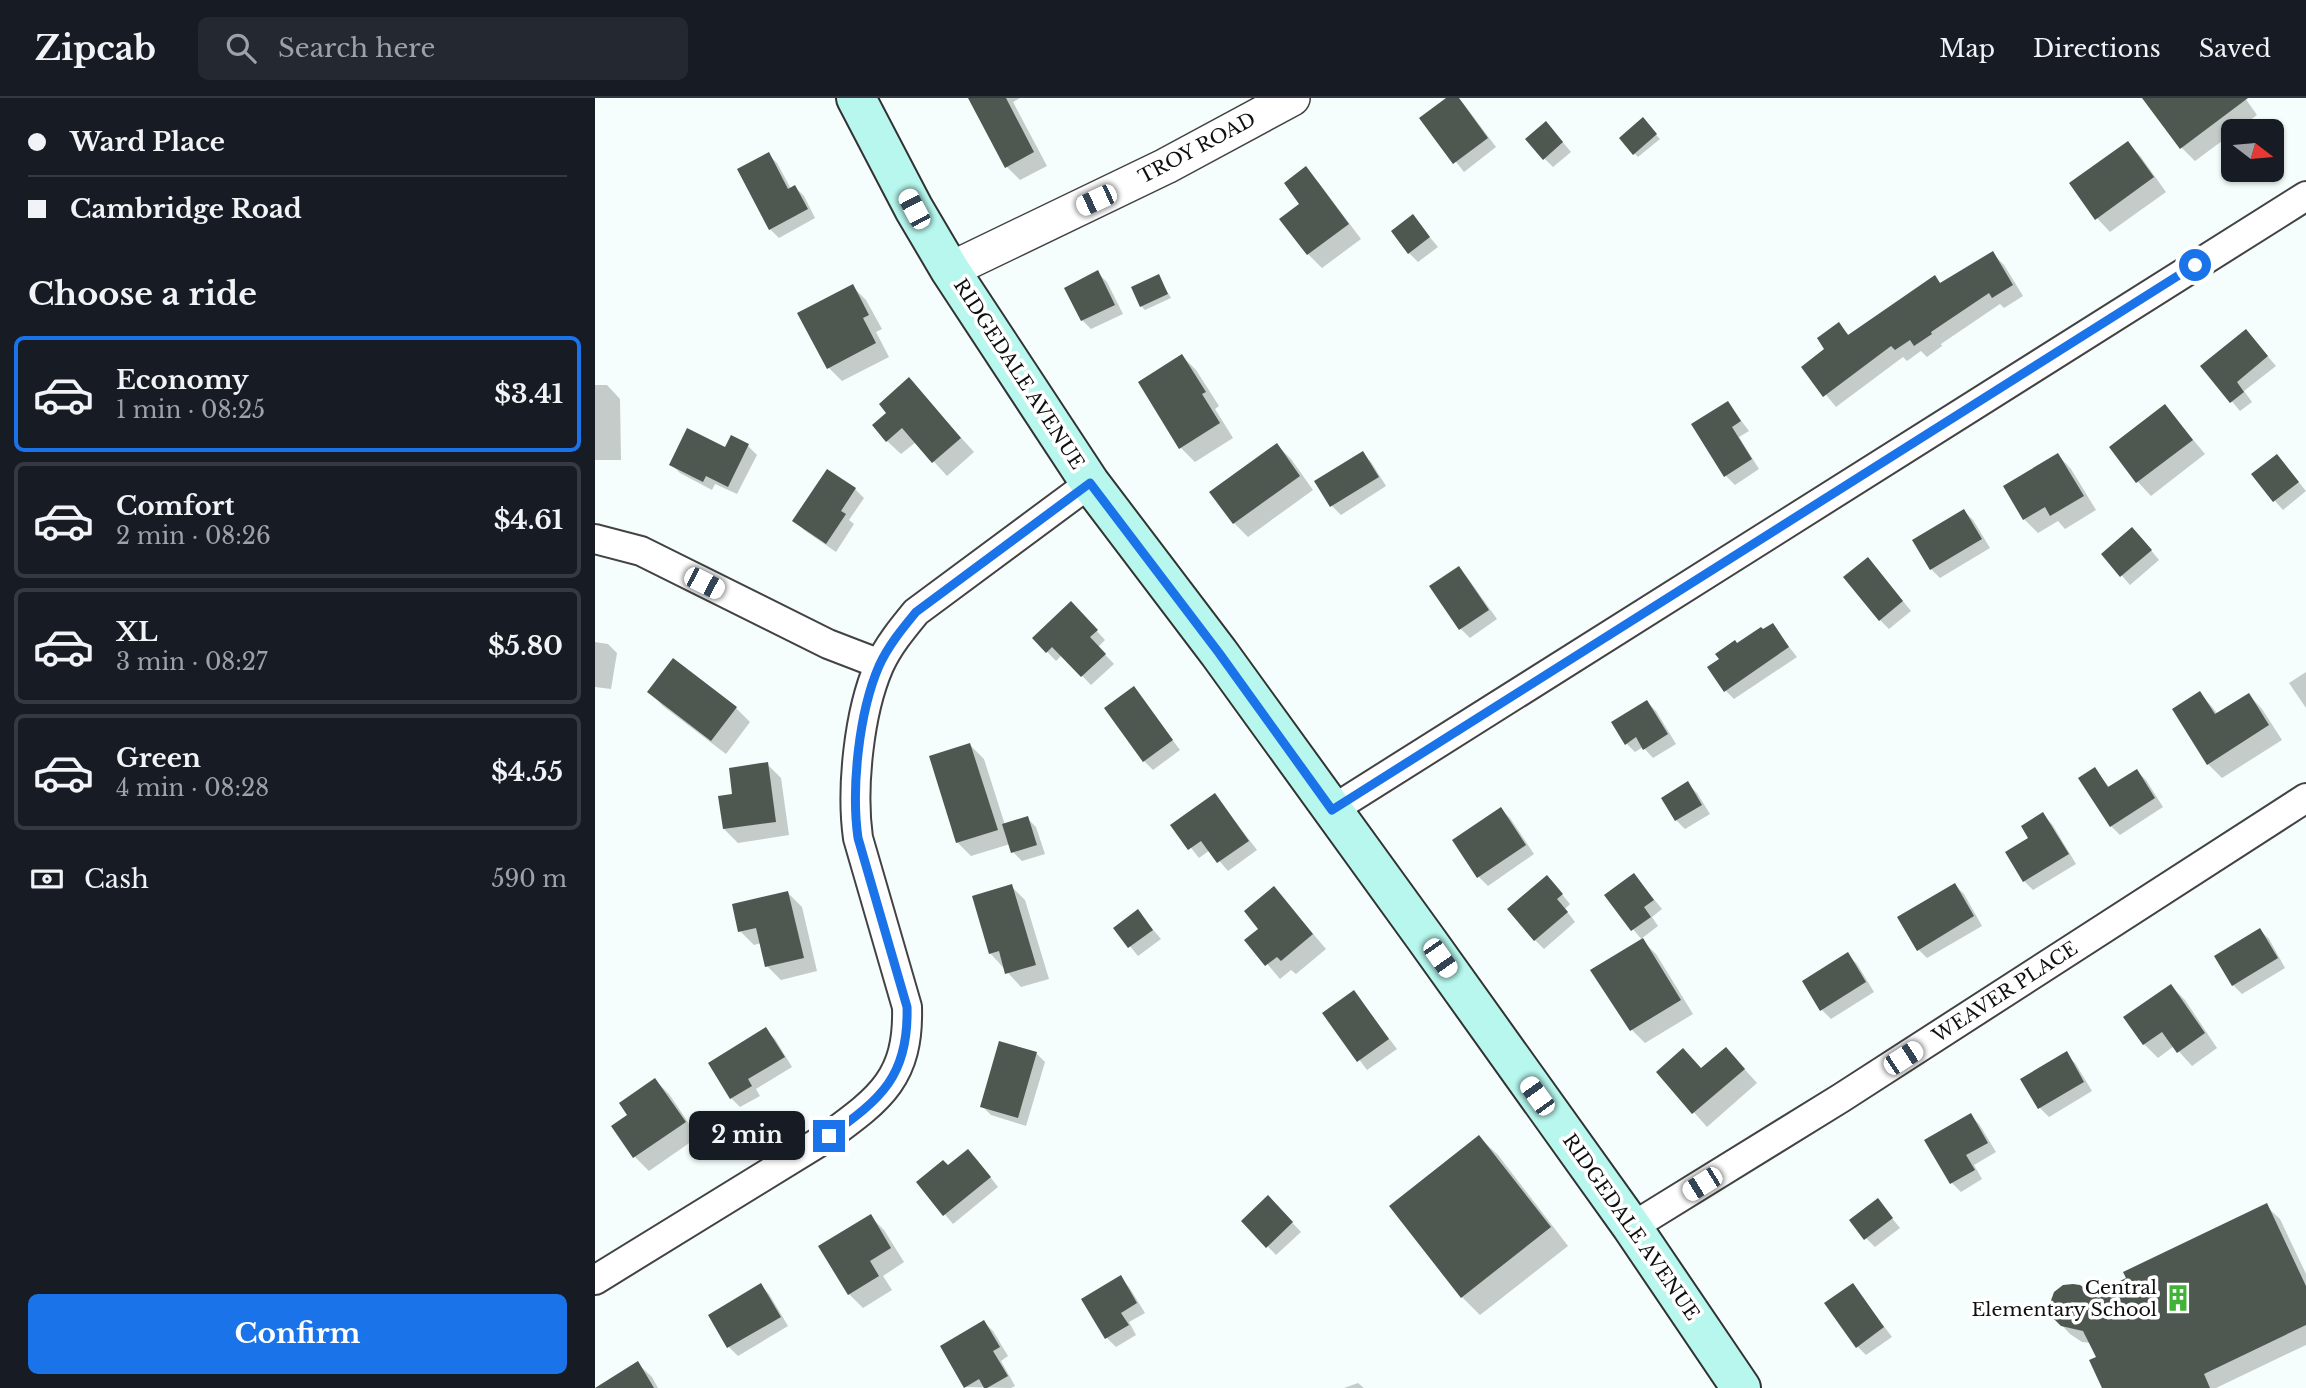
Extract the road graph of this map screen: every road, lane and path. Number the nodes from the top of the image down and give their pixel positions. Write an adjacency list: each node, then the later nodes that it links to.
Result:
1 (856, 98): 4 (main road, RIDGEDALE AVENUE)
2 (1292, 98): 4 (street, TROY ROAD)
3 (2306, 196): 9 (street)
4 (950, 270): 5 (main road, RIDGEDALE AVENUE)
5 (1090, 483): 7 (street); 9 (main road, RIDGEDALE AVENUE)
6 (595, 540): 7 (street)
7 (880, 664): 11 (street)
8 (2306, 798): 10 (street, WEAVER PLACE)
9 (1332, 810): 10 (main road, RIDGEDALE AVENUE)
10 (1632, 1227): 12 (main road, RIDGEDALE AVENUE)
11 (595, 1280)
12 (1741, 1388)

